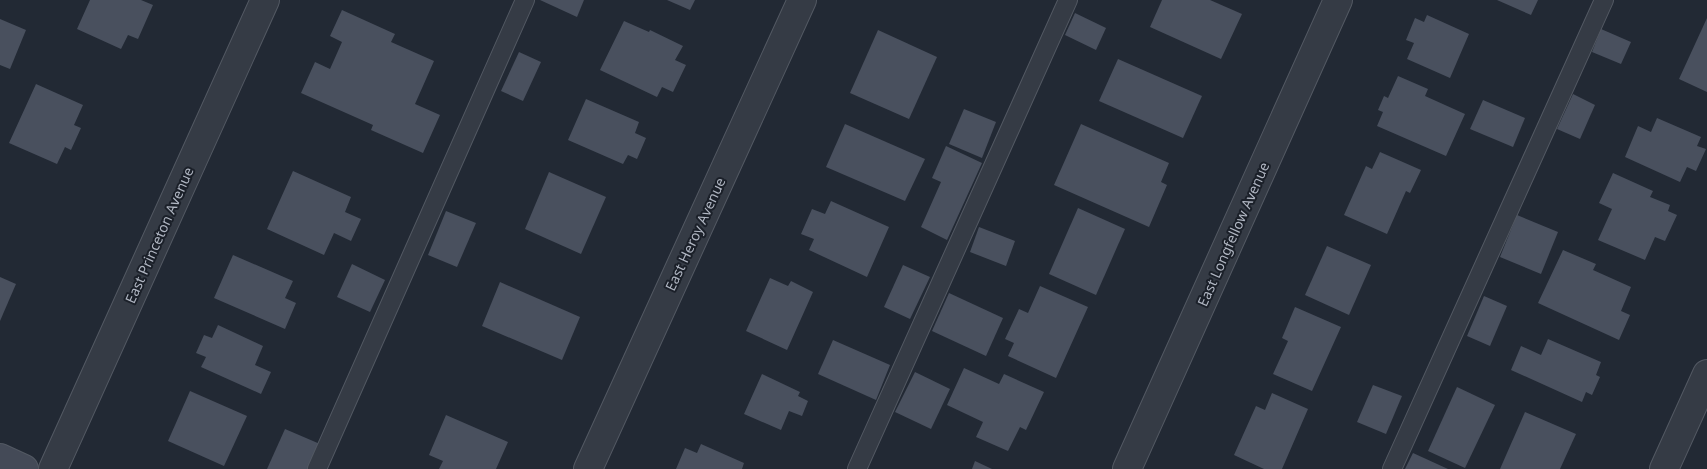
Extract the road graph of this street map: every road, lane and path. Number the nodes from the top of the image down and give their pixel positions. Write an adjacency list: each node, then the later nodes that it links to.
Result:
1 (265, 0): 10 (street, East Princeton Avenue)
2 (525, 0): 11 (lane)
3 (802, 0): 12 (street, East Heroy Avenue)
4 (1068, 0): 13 (lane)
5 (1338, 0): 14 (street, East Longfellow Avenue)
6 (1604, 0): 15 (lane)
7 (1707, 374): 16 (street)
8 (0, 458): 9 (street)
9 (24, 469)
10 (53, 469)
11 (317, 469)
12 (588, 469)
13 (857, 469)
14 (1127, 469)
15 (1392, 469)
16 (1664, 469)

